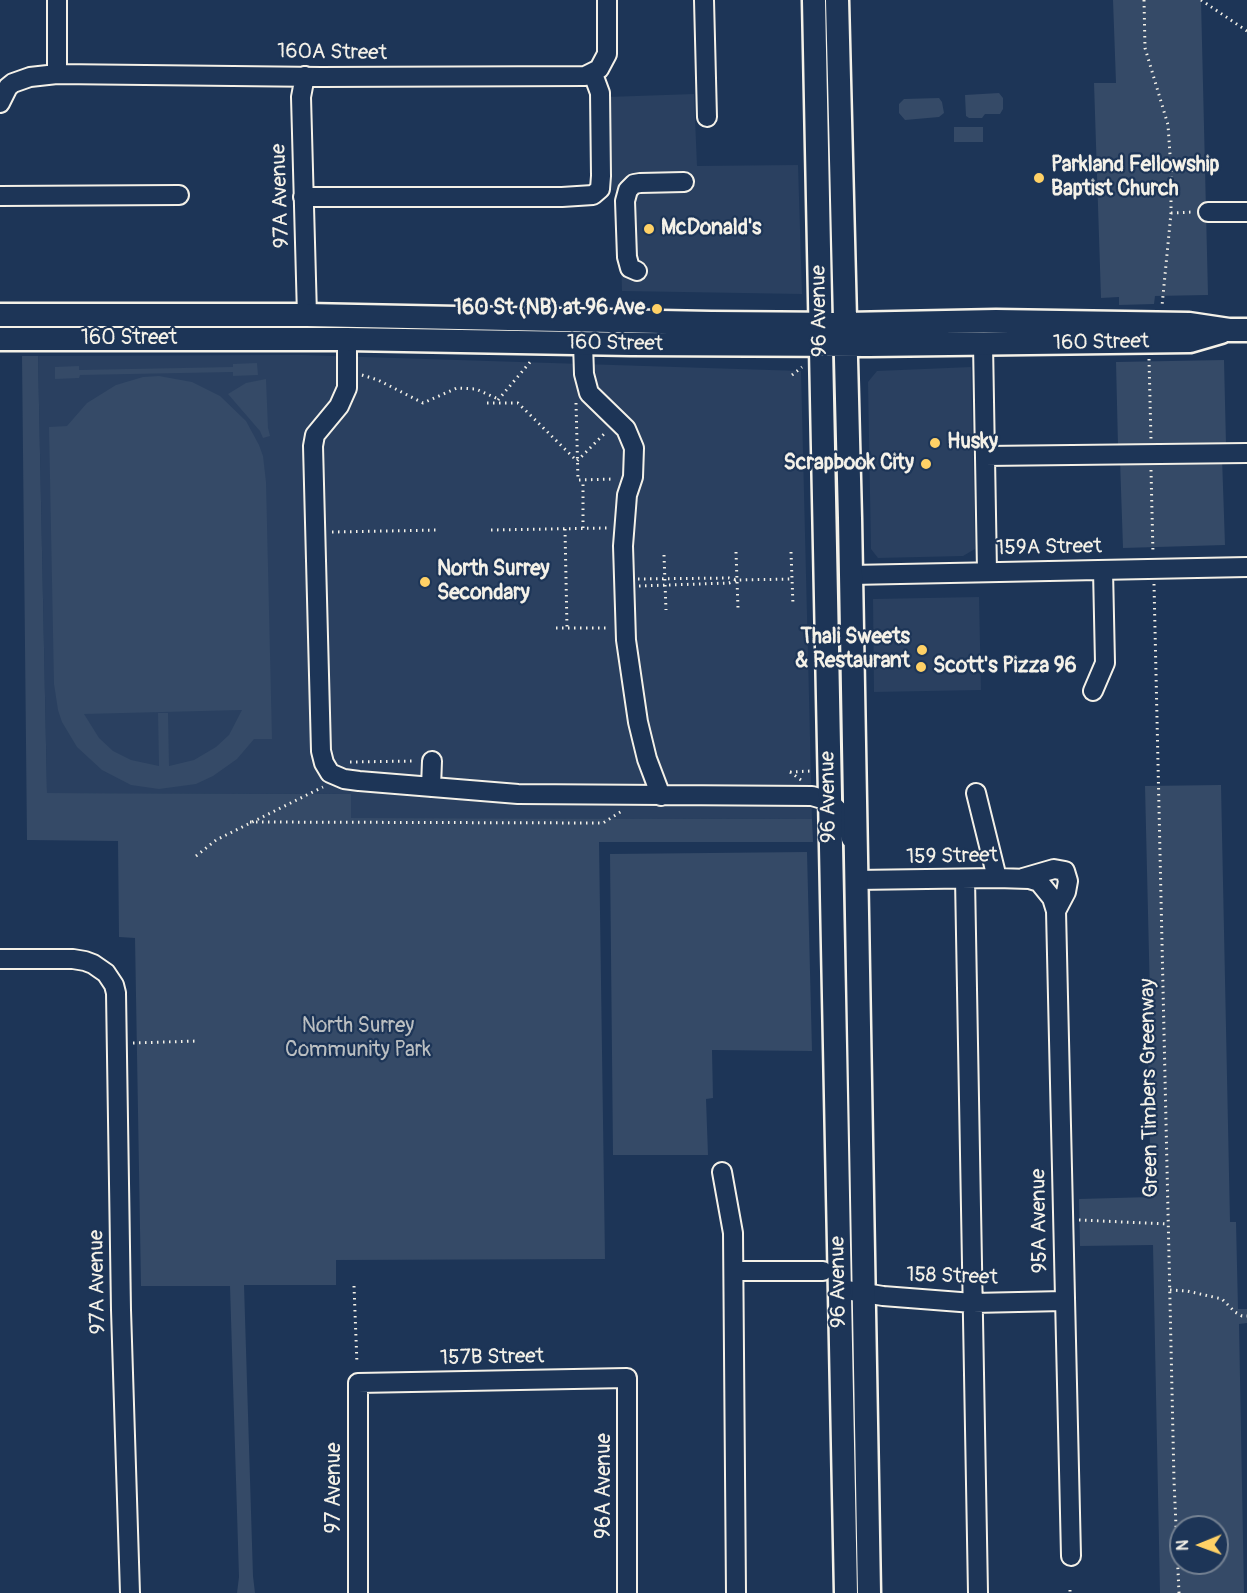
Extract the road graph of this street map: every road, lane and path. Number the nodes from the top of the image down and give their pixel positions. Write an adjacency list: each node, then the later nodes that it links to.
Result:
1 (57, 0): 10 (street)
2 (607, 0): 9 (street)
3 (704, 0): 13 (street)
4 (814, 0): 26 (main road, 96 Avenue)
5 (837, 0): 27 (main road, 96 Avenue)
6 (1144, 0): 20 (path)
7 (1201, 0): 8 (path)
8 (1247, 31)
9 (598, 69): 11 (street, 160A Street); 17 (street)
10 (57, 74): 11 (street, 160A Street); 12 (street, 160A Street)
11 (305, 76): 17 (street, 97A Avenue)
12 (4, 95)
13 (707, 117)
14 (684, 182): 21 (street)
15 (179, 195): 16 (street)
16 (0, 196)
17 (303, 197): 23 (street, 97A Avenue)
18 (1208, 212): 19 (street); 20 (path)
19 (1247, 212)
20 (1171, 213): 24 (path)
21 (637, 271)
22 (0, 315): 23 (main road, 160 Street)
23 (307, 315): 26 (main road, 160 Street)
24 (1163, 315)
25 (1238, 330): 27 (main road, 160 Street); 31 (main road, 160 Street)
26 (820, 334): 27 (main road, 160 Street); 30 (main road, 160 Street); 85 (main road, 96 Avenue)
27 (846, 334): 31 (main road, 160 Street); 62 (main road, 96 Avenue)
28 (0, 339): 29 (main road, 160 Street)
29 (347, 339): 30 (main road, 160 Street); 54 (street)
30 (583, 343): 84 (street)
31 (983, 344): 44 (street)
32 (1149, 356): 42 (path)
33 (533, 359): 38 (path)
34 (802, 367): 36 (path)
35 (358, 374): 38 (path)
36 (792, 375)
37 (576, 392): 45 (path)
38 (498, 399): 40 (path)
39 (487, 403): 40 (path)
40 (495, 403): 45 (path)
41 (612, 426): 45 (path)
42 (1151, 443)
43 (1247, 453): 44 (street)
44 (985, 456): 61 (street)
45 (577, 461): 48 (path)
46 (1151, 463): 58 (path)
47 (614, 479): 48 (path)
48 (584, 480): 49 (path)
49 (583, 528): 50 (path); 51 (path)
50 (607, 528)
51 (565, 529): 53 (path); 74 (path)
52 (439, 530): 54 (path)
53 (491, 530)
54 (315, 532): 82 (street)
55 (736, 552): 66 (path)
56 (791, 552): 65 (path)
57 (664, 555): 64 (path)
58 (1153, 559)
59 (1247, 567): 60 (street, 159A Street)
60 (1103, 570): 61 (street, 159A Street); 76 (street)
61 (987, 571): 62 (street, 159A Street)
62 (851, 575): 88 (main road, 96 Avenue)
63 (637, 579): 64 (path)
64 (664, 579): 66 (path); 68 (path)
65 (792, 579): 66 (path); 70 (path)
66 (737, 580): 68 (path); 71 (path)
67 (1154, 582): 101 (path, Green Timbers Greenway)
68 (665, 585): 69 (path); 72 (path)
69 (638, 586)
70 (793, 605)
71 (738, 608)
72 (666, 610)
73 (556, 628): 74 (path)
74 (567, 628): 75 (path)
75 (610, 628)
76 (1093, 691)
77 (428, 761): 78 (path); 82 (street)
78 (342, 762)
79 (812, 771): 80 (path)
80 (790, 772)
81 (324, 786): 87 (path)
82 (431, 787): 84 (street)
83 (976, 794): 90 (street)
84 (661, 796): 85 (street)
85 (829, 801): 88 (street); 105 (main road, 96 Avenue)
86 (625, 810): 87 (path)
87 (250, 822): 89 (path)
88 (856, 853): 93 (main road, 96 Avenue)
89 (196, 856)
90 (997, 878): 91 (street, 159 Street); 92 (street, 159 Street)
91 (965, 879): 93 (street, 159 Street); 109 (street)
92 (1018, 879): 94 (street, 159 Street); 95 (street)
93 (856, 880): 107 (main road, 96 Avenue)
94 (1046, 889): 95 (street, 95A Avenue)
95 (1056, 911): 108 (street, 95A Avenue)
96 (0, 959): 115 (street, 97A Avenue)
97 (197, 1041): 98 (path)
98 (128, 1043)
99 (722, 1172): 102 (street)
100 (1074, 1220): 101 (path)
101 (1168, 1224): 106 (path, Green Timbers Greenway)
102 (734, 1271): 103 (street); 118 (street)
103 (823, 1271)
104 (354, 1286): 111 (path)
105 (840, 1289): 107 (street, 158 Street); 119 (main road, 96 Avenue)
106 (1170, 1290): 110 (path); 122 (path, Green Timbers Greenway)
107 (864, 1294): 109 (street, 158 Street); 120 (main road, 96 Avenue)
108 (1064, 1301): 109 (street, 158 Street); 114 (street, 95A Avenue)
109 (973, 1303): 121 (street)
110 (1247, 1316)
111 (357, 1365)
112 (627, 1378): 113 (street, 157B Street); 117 (street, 96A Avenue)
113 (358, 1383): 116 (street, 97 Avenue)
114 (1071, 1556)
115 (130, 1593)
116 (358, 1593)
117 (627, 1593)
118 (736, 1593)
119 (846, 1593)
120 (869, 1593)
121 (978, 1593)
122 (1179, 1593)

